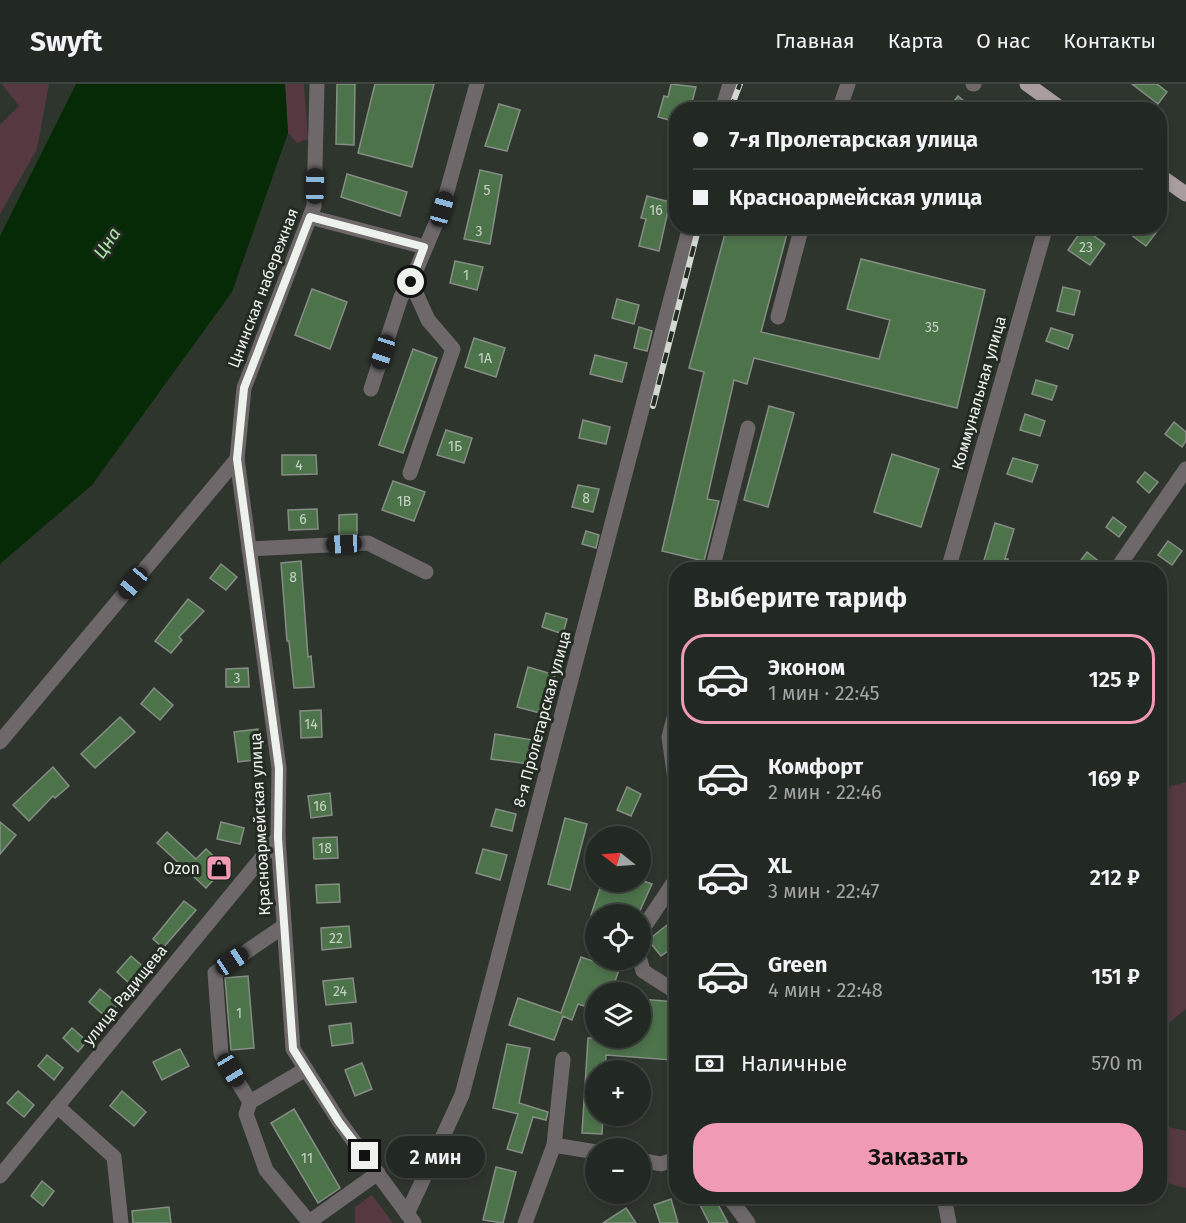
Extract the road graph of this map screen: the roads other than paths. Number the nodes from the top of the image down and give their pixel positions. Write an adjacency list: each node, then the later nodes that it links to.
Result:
1 (317, 84): 11 (street, Цнинская набережная)
2 (477, 84): 15 (street)
3 (730, 84): 6 (street)
4 (848, 84): 7 (street)
5 (1033, 86): 8 (main road)
6 (724, 102)
7 (842, 102)
8 (1053, 102)
9 (1167, 181): 10 (main road)
10 (1186, 194)
11 (310, 217): 15 (street); 20 (street, Цнинская набережная)
12 (688, 234): 47 (street, 8-я Пролетарская улица)
13 (800, 234): 17 (street)
14 (1044, 234): 25 (street, Коммунальная улица)
15 (424, 247): 16 (street)
16 (411, 282): 18 (street); 22 (street)
17 (778, 317)
18 (371, 389)
19 (748, 428): 24 (street)
20 (237, 459): 23 (street, Красноармейская улица); 28 (street)
21 (1186, 469): 26 (street)
22 (410, 473)
23 (249, 549): 27 (street); 29 (street, Красноармейская улица)
24 (714, 562)
25 (950, 562)
26 (1122, 562)
27 (426, 572)
28 (0, 742)
29 (278, 838): 32 (street, Красноармейская улица); 38 (street, улица Радищева)
30 (669, 890): 31 (street)
31 (651, 916)
32 (284, 926): 36 (street, Красноармейская улица); 37 (street)
33 (643, 970): 34 (street)
34 (669, 988)
35 (563, 1059): 39 (street)
36 (306, 1069): 37 (street); 43 (street, Красноармейская улица)
37 (250, 1102): 43 (street)
38 (57, 1106): 44 (street, улица Радищева); 48 (street)
39 (554, 1145): 40 (street); 49 (street)
40 (585, 1150)
41 (669, 1161): 42 (street)
42 (651, 1162)
43 (378, 1173): 47 (street, Красноармейская улица)
44 (0, 1176)
45 (734, 1204): 50 (street)
46 (945, 1204): 51 (street)
47 (411, 1218)
48 (121, 1223)
49 (525, 1223)
50 (748, 1223)
51 (949, 1223)

